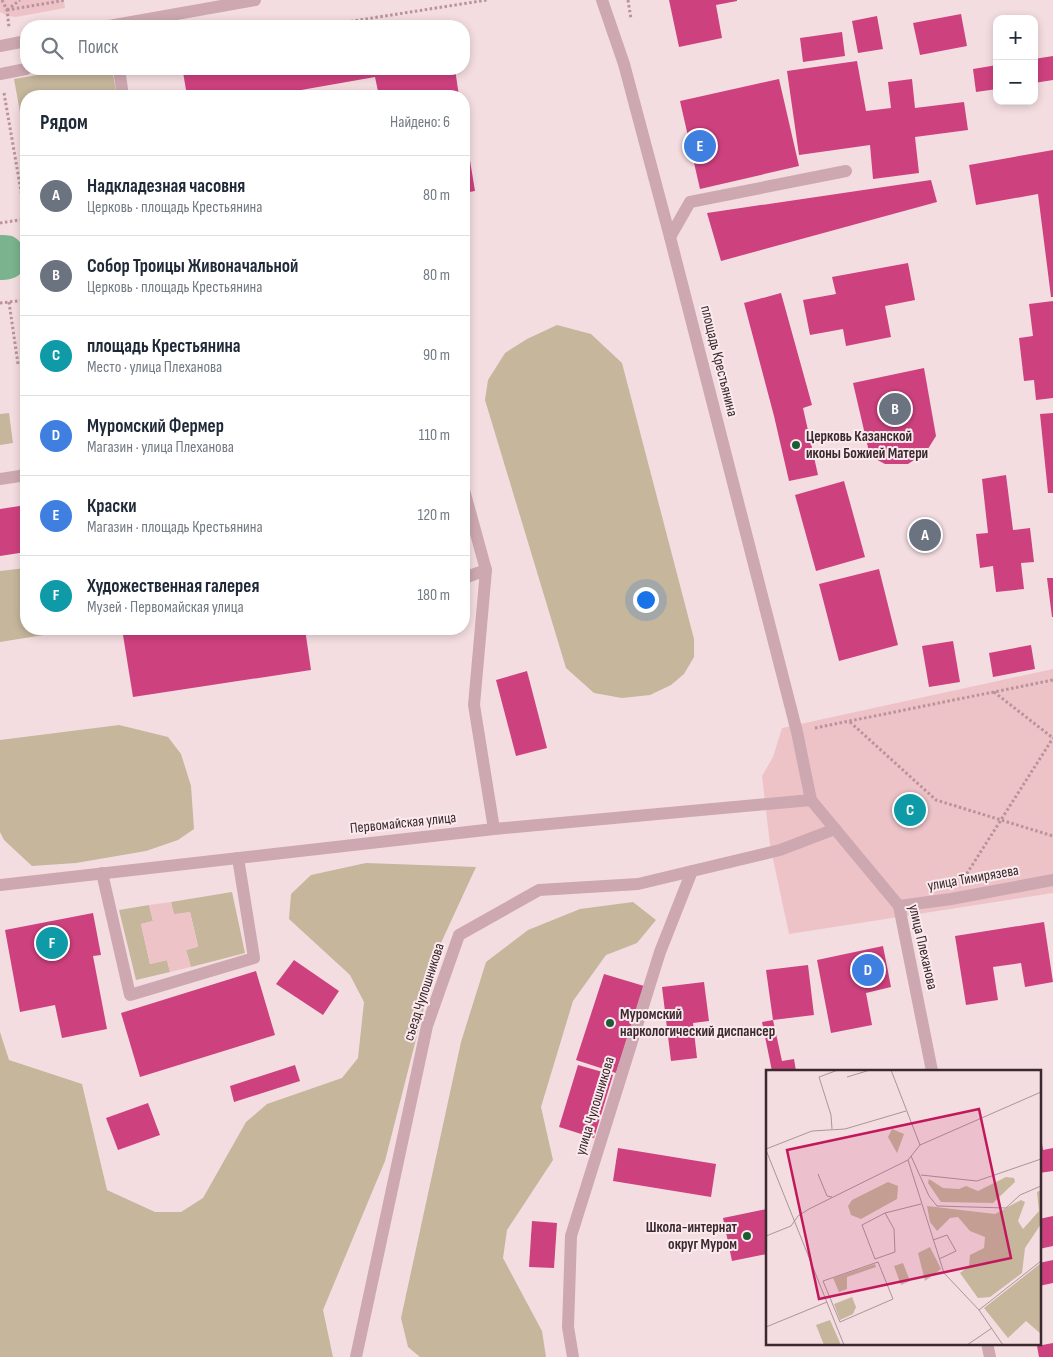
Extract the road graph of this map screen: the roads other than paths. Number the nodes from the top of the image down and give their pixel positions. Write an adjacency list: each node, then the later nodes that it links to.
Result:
1 (255, 0): 3 (street)
2 (602, 0): 11 (street, площадь Крестьянина)
3 (143, 20)
4 (20, 42): 5 (street)
5 (0, 46)
6 (20, 69): 7 (street)
7 (0, 74)
8 (120, 75): 9 (street)
9 (122, 90)
10 (846, 171): 11 (street)
11 (670, 237): 17 (street, площадь Крестьянина)
12 (20, 476): 13 (street)
13 (0, 479)
14 (470, 512): 15 (street)
15 (486, 570): 16 (street); 18 (street)
16 (470, 576)
17 (811, 800): 18 (street, Первомайская улица); 19 (street, улица Плеханова)
18 (494, 829): 20 (street, Первомайская улица)
19 (835, 829): 21 (street, съезд Чулошникова); 25 (street, улица Плеханова)
20 (238, 858): 22 (street, Первомайская улица); 22 (street)
21 (692, 871): 28 (street, съезд Чулошникова); 29 (street, улица Чулошникова)
22 (102, 874): 24 (street, Первомайская улица)
23 (1053, 880): 25 (street, улица Тимирязева)
24 (0, 885)
25 (899, 906): 26 (street, улица Плеханова)
26 (932, 1070)
27 (987, 1344): 30 (street)
28 (356, 1357)
29 (573, 1357)
30 (990, 1357)

